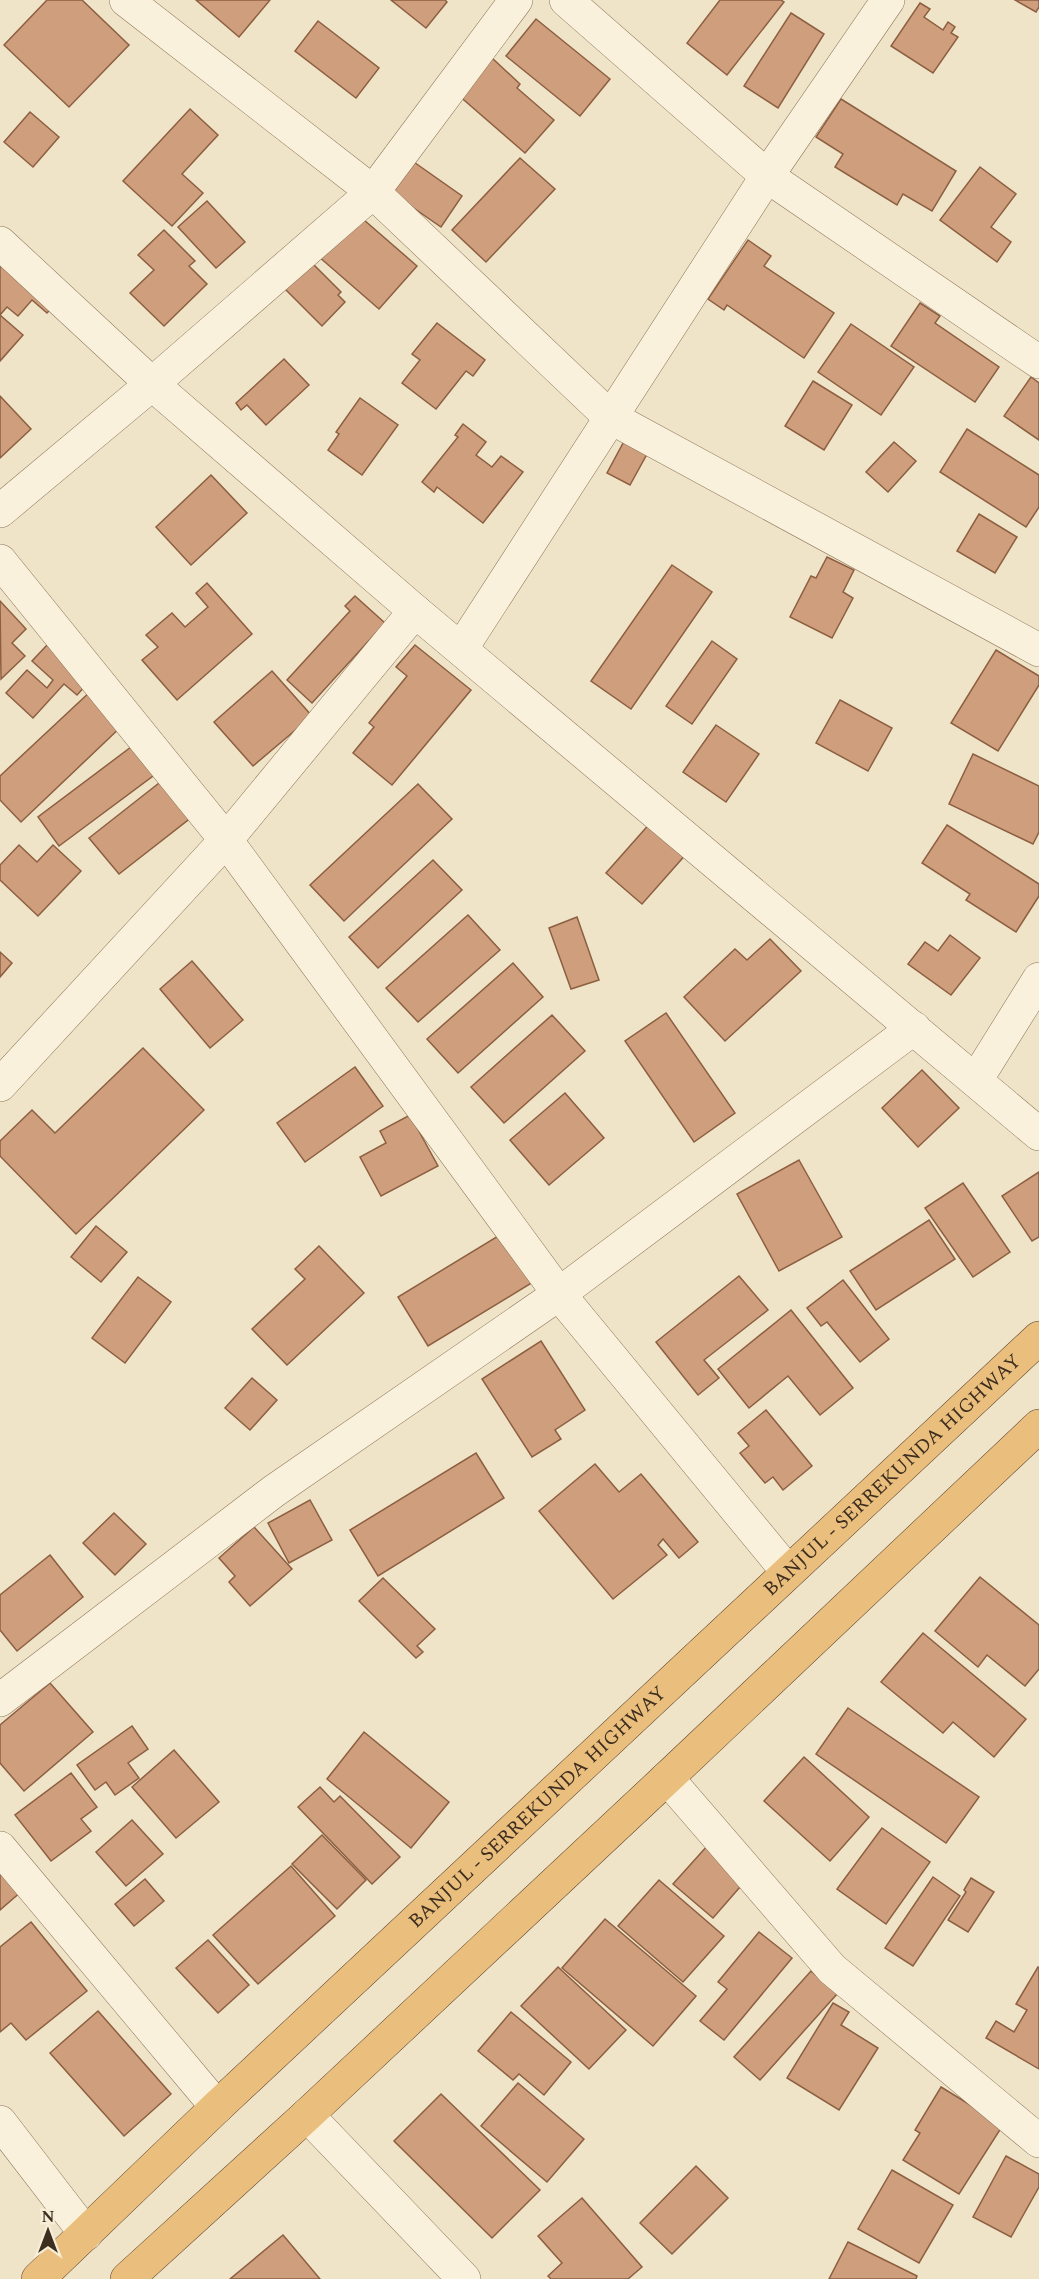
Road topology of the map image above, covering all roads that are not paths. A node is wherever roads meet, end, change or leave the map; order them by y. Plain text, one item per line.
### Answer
1 (126, 0) edge
2 (516, 0) edge
3 (566, 0) edge
4 (888, 0) edge
5 (767, 176) junction
6 (373, 192) junction
7 (0, 243) edge
8 (1039, 363) edge
9 (152, 384) junction
10 (610, 417) junction
11 (0, 511) edge
12 (0, 561) edge
13 (415, 611) junction
14 (461, 648) junction
15 (1039, 650) edge
16 (226, 840) junction
17 (1039, 980) edge
18 (914, 1028) junction
19 (976, 1080) junction
20 (0, 1086) edge
21 (1039, 1134) edge
22 (559, 1294) junction
23 (1039, 1338) edge
24 (1039, 1426) edge
25 (788, 1572) junction
26 (0, 1700) edge
27 (667, 1778) junction
28 (0, 1848) edge
29 (217, 2107) junction
30 (307, 2115) junction
31 (0, 2122) edge
32 (1039, 2141) edge
33 (86, 2234) junction
34 (38, 2279) edge
35 (127, 2279) edge
36 (464, 2279) edge

1 - 6 street
2 - 6 street
3 - 5 street
4 - 5 street
5 - 8 street
5 - 10 street
6 - 9 street
6 - 10 street
7 - 9 street
9 - 11 street
9 - 13 street
10 - 14 street
10 - 15 street
12 - 16 street
13 - 14 street
13 - 16 street
14 - 18 street
16 - 20 street
16 - 22 street
17 - 19 street
18 - 19 street
18 - 22 street
19 - 21 street
22 - 25 street
22 - 26 street
23 - 25 highway, BANJUL - SERREKUNDA HIGHWAY
24 - 27 highway
25 - 29 highway, BANJUL - SERREKUNDA HIGHWAY
27 - 30 highway
27 - 32 street
28 - 29 street
29 - 33 highway, BANJUL - SERREKUNDA HIGHWAY
30 - 35 highway
30 - 36 street
31 - 33 street
33 - 34 highway, BANJUL - SERREKUNDA HIGHWAY

